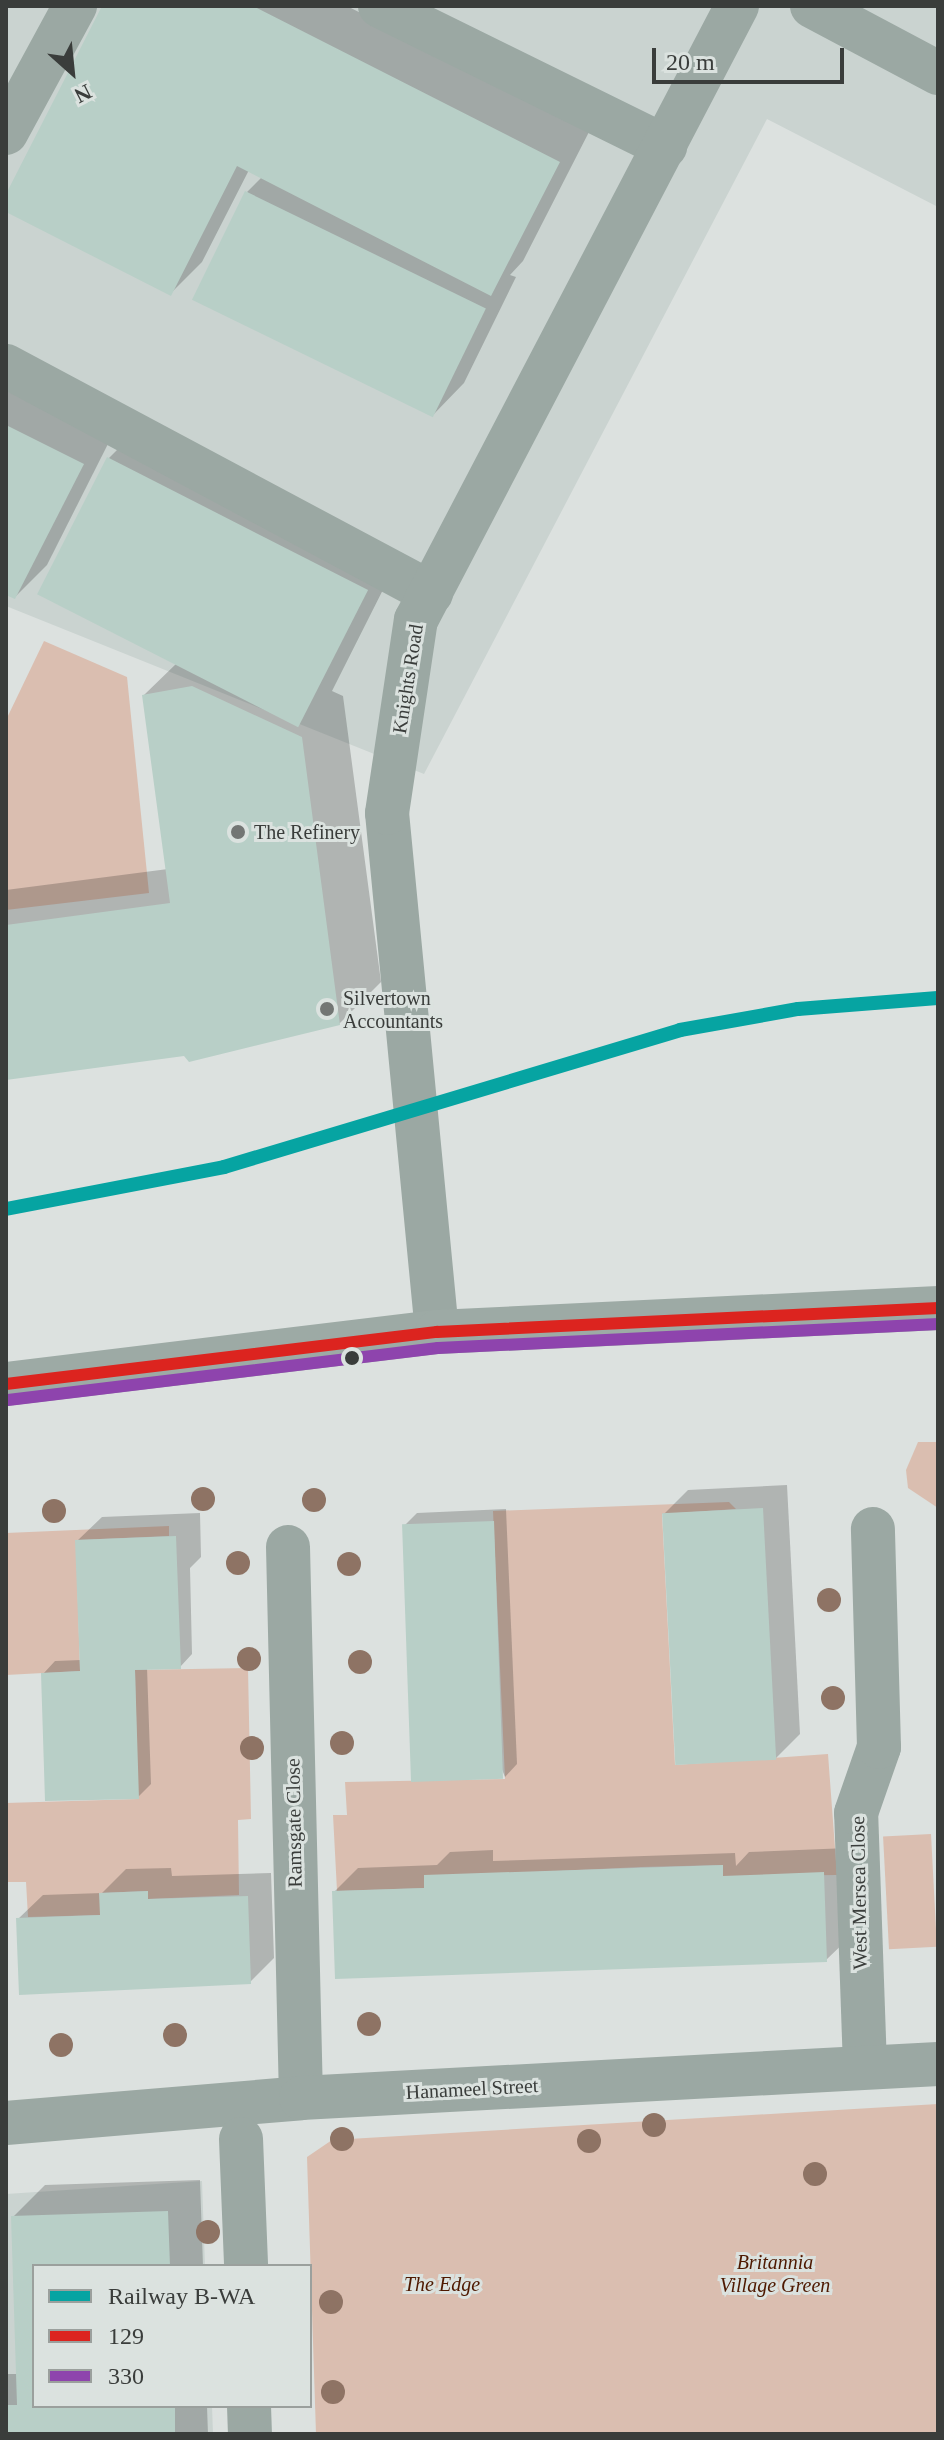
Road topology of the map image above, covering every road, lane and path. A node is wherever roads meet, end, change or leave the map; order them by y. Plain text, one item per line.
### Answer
1 (75, 6) edge
2 (380, 6) edge
3 (737, 6) edge
4 (812, 6) edge
5 (938, 73) edge
6 (6, 133) edge
7 (665, 146) junction
8 (6, 366) edge
9 (431, 593) junction
10 (938, 1308) edge
11 (437, 1332) junction
12 (6, 1384) edge
13 (873, 1529) dead end
14 (288, 1547) dead end
15 (938, 2064) edge
16 (865, 2067) junction
17 (301, 2098) junction
18 (6, 2123) edge
19 (241, 2139) dead end
20 (246, 2264) edge
21 (249, 2408) edge
22 (250, 2434) edge

1 - 6 street
2 - 7 street
3 - 7 street, Knights Road
4 - 5 street
7 - 9 street, Knights Road
8 - 9 street
9 - 11 street, Knights Road
10 - 11 main road
11 - 12 main road
13 - 16 street, West Mersea Close
14 - 17 street, Ramsgate Close
15 - 16 street, Hanameel Street
16 - 17 street, Hanameel Street
17 - 18 street, Hanameel Street
19 - 20 street
21 - 22 street

